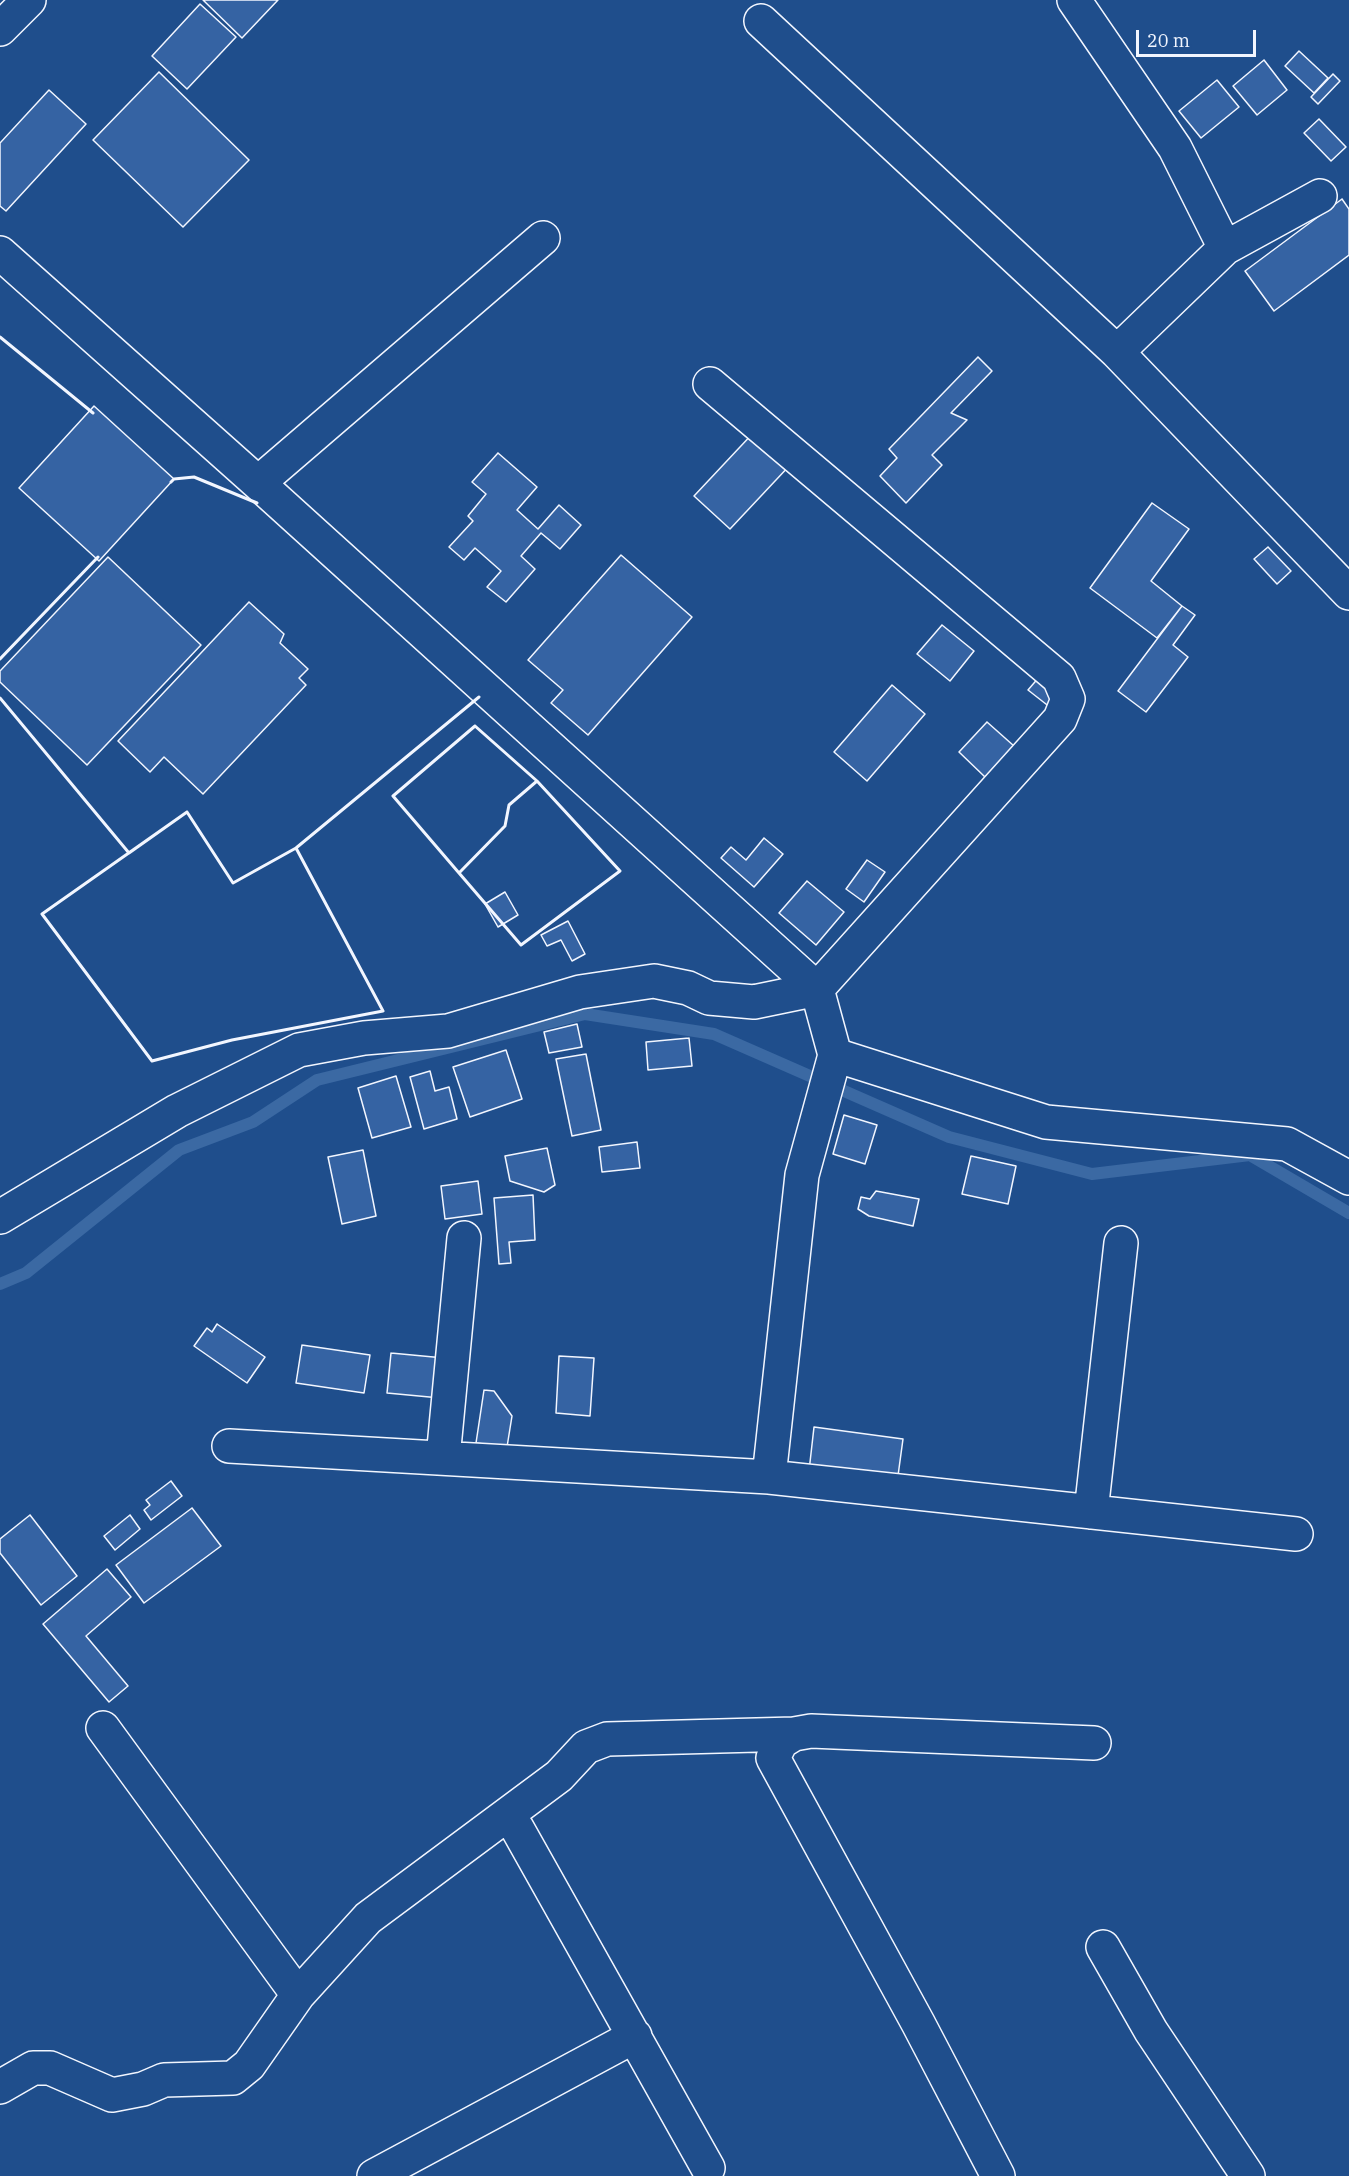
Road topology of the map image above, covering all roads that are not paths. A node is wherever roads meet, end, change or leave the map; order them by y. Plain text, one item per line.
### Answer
1 (29, 0) edge
2 (1074, 0) edge
3 (761, 21) dead end
4 (0, 29) edge
5 (1320, 196) dead end
6 (543, 238) dead end
7 (1225, 248) junction
8 (0, 253) edge
9 (1117, 352) junction
10 (710, 384) dead end
11 (258, 483) junction
12 (1349, 593) edge
13 (817, 989) junction
14 (835, 1055) junction
15 (1349, 1178) edge
16 (0, 1217) edge
17 (464, 1238) dead end
18 (1120, 1243) dead end
19 (229, 1446) dead end
20 (443, 1458) junction
21 (769, 1478) junction
22 (1090, 1512) junction
23 (1296, 1534) dead end
24 (104, 1728) dead end
25 (794, 1734) junction
26 (1094, 1743) dead end
27 (517, 1828) dead end
28 (1103, 1947) dead end
29 (298, 1995) junction
30 (635, 2036) junction
31 (0, 2087) edge
32 (708, 2168) dead end
33 (374, 2176) edge
34 (998, 2176) edge
35 (1248, 2176) edge

1 - 4 main road
2 - 7 main road
3 - 9 main road
5 - 7 main road
6 - 11 main road
7 - 9 main road
8 - 11 main road
9 - 12 main road
10 - 13 main road
11 - 13 main road
13 - 14 main road
13 - 16 main road
14 - 15 main road
14 - 21 main road
17 - 20 main road
18 - 22 main road
19 - 20 main road
20 - 21 main road
21 - 22 main road
22 - 23 main road
24 - 29 main road
25 - 26 main road
25 - 29 main road
25 - 34 main road
27 - 30 main road
28 - 35 main road
29 - 31 main road
30 - 32 main road
30 - 33 main road

